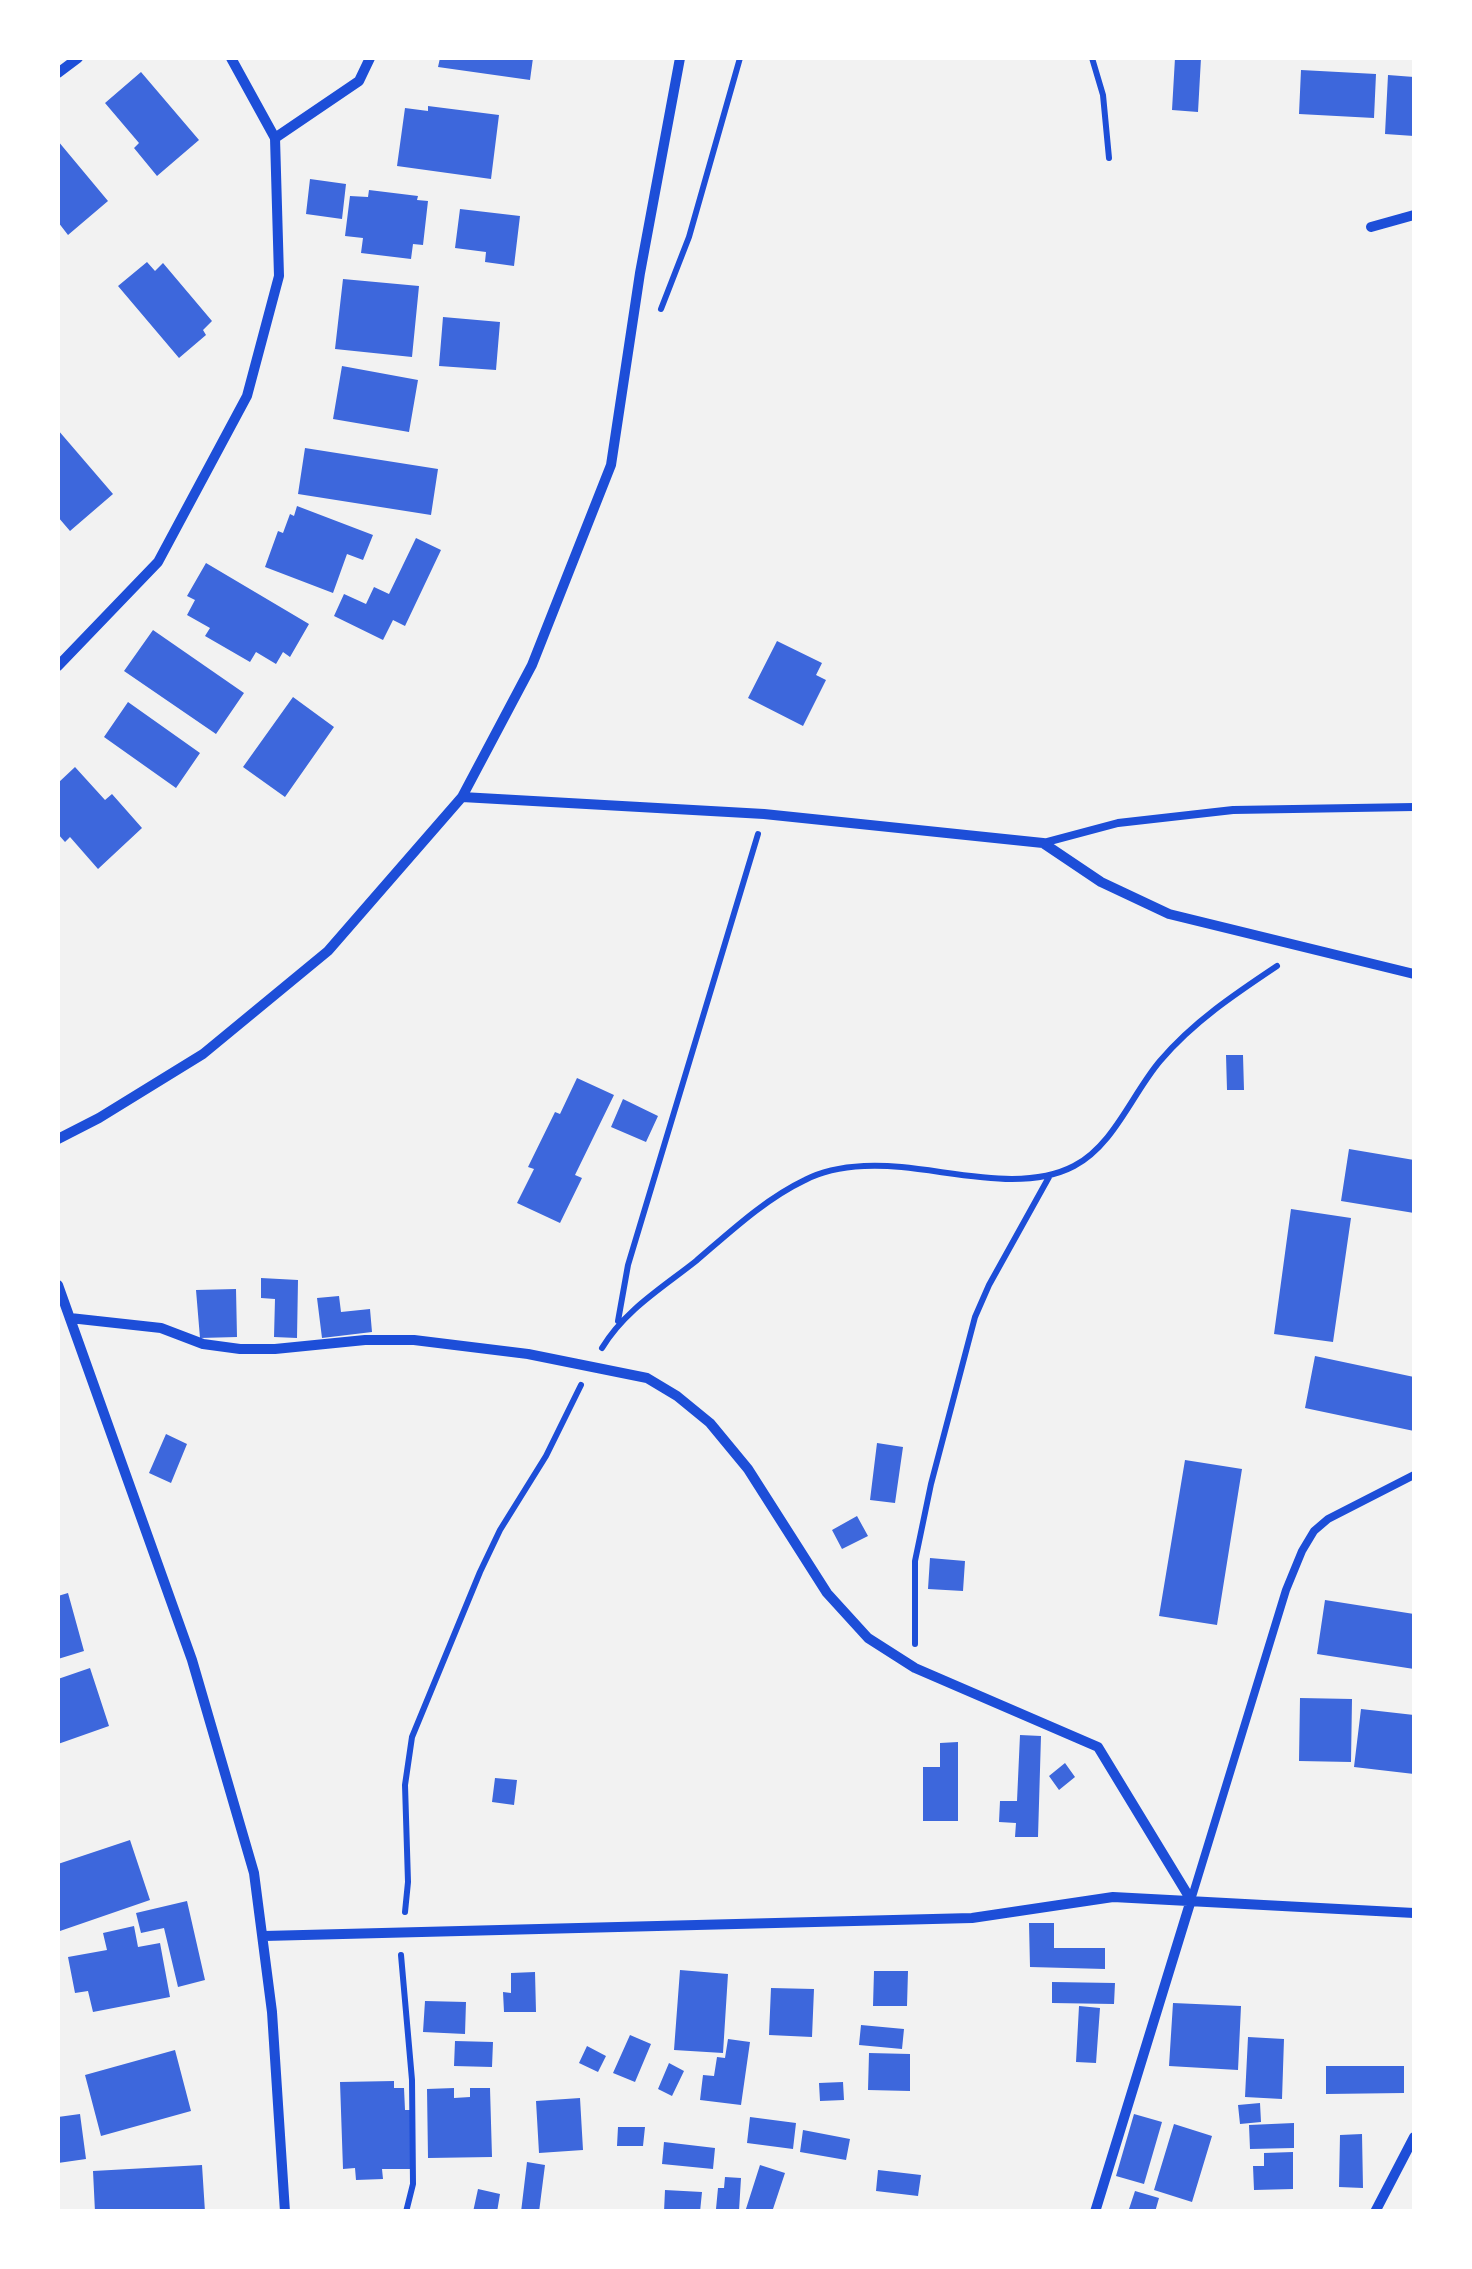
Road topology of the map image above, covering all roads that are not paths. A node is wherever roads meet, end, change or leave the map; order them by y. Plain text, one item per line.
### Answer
1 (78, 58) edge
2 (231, 58) edge
3 (370, 58) edge
4 (680, 58) edge
5 (58, 73) edge
6 (275, 138) junction
7 (1414, 215) edge
8 (1371, 227) dead end
9 (58, 666) edge
10 (462, 797) junction
11 (1414, 807) edge
12 (1043, 843) junction
13 (1414, 974) edge
14 (58, 1138) edge
15 (58, 1285) edge
16 (70, 1318) junction
17 (1414, 1475) edge
18 (1191, 1900) junction
19 (1414, 1913) edge
20 (264, 1936) junction
21 (1414, 2137) edge
22 (286, 2212) edge
23 (1095, 2212) edge
24 (1375, 2212) edge

1 - 5 street
2 - 6 street
3 - 6 street
4 - 10 street
6 - 9 street
7 - 8 street
10 - 12 street
10 - 14 street
11 - 12 lane
12 - 13 street
15 - 16 street
16 - 18 street
16 - 20 street
17 - 18 lane
18 - 19 street
18 - 20 street
18 - 23 street
20 - 22 street
21 - 24 street

